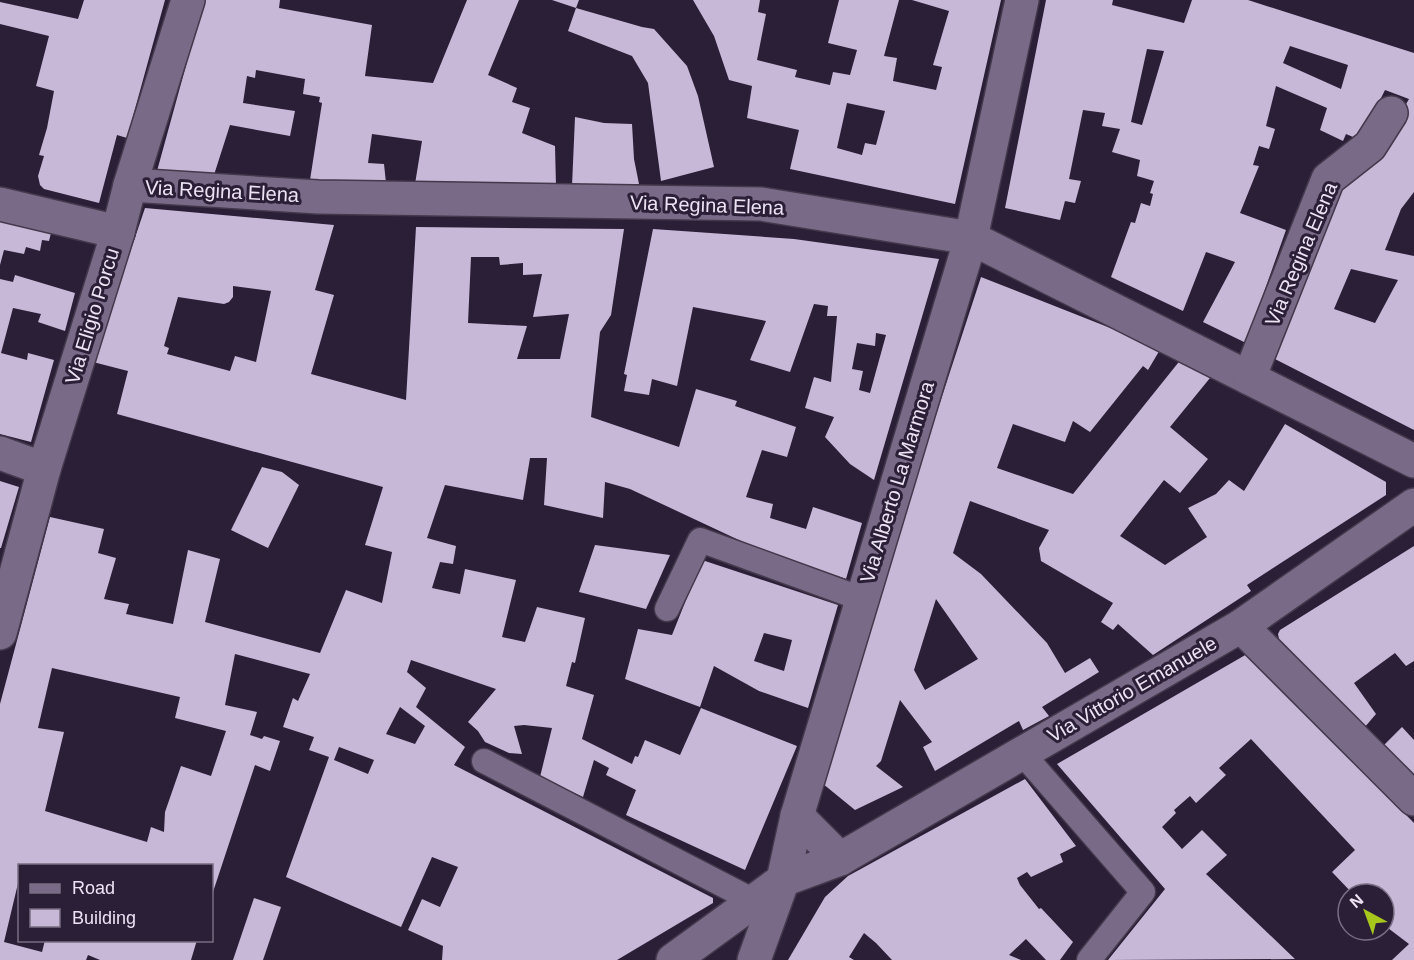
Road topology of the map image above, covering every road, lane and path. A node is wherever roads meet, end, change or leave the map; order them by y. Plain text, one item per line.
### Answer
1 (188, 0) edge
2 (1022, 0) edge
3 (1390, 113) dead end
4 (130, 186) junction
5 (0, 204) edge
6 (118, 232) junction
7 (972, 238) junction
8 (1249, 378) junction
9 (0, 453) edge
10 (1414, 461) edge
11 (44, 469) junction
12 (1414, 505) edge
13 (862, 599) junction
14 (667, 609) dead end
15 (1241, 626) junction
16 (0, 633) edge
17 (1022, 753) junction
18 (484, 761) dead end
19 (1414, 799) edge
20 (797, 816) junction
21 (840, 859) junction
22 (783, 880) junction
23 (754, 901) junction
24 (682, 958) edge
25 (754, 960) edge
26 (1089, 960) edge

1 - 4 street, Via Eligio Porcu
2 - 7 street, Via Alberto La Marmora
3 - 8 street, Via Regina Elena
4 - 6 street, Via Eligio Porcu
4 - 7 street, Via Regina Elena
5 - 6 street
6 - 11 street, Via Eligio Porcu
7 - 8 street, Via Regina Elena
7 - 13 street, Via Alberto La Marmora
8 - 10 street, Via Regina Elena
9 - 11 street
11 - 16 street, Via Eligio Porcu
12 - 15 street, Via Vittorio Emanuele
13 - 14 lane
13 - 20 street, Via Alberto La Marmora
15 - 17 street, Via Vittorio Emanuele
15 - 19 street
17 - 21 street, Via Vittorio Emanuele
17 - 26 lane
18 - 23 lane
20 - 21 street
20 - 22 street, Via Alberto La Marmora
21 - 22 street, Via Vittorio Emanuele
22 - 23 street, Via Vittorio Emanuele
22 - 25 street, Via Alberto La Marmora
23 - 24 street, Via Vittorio Emanuele

